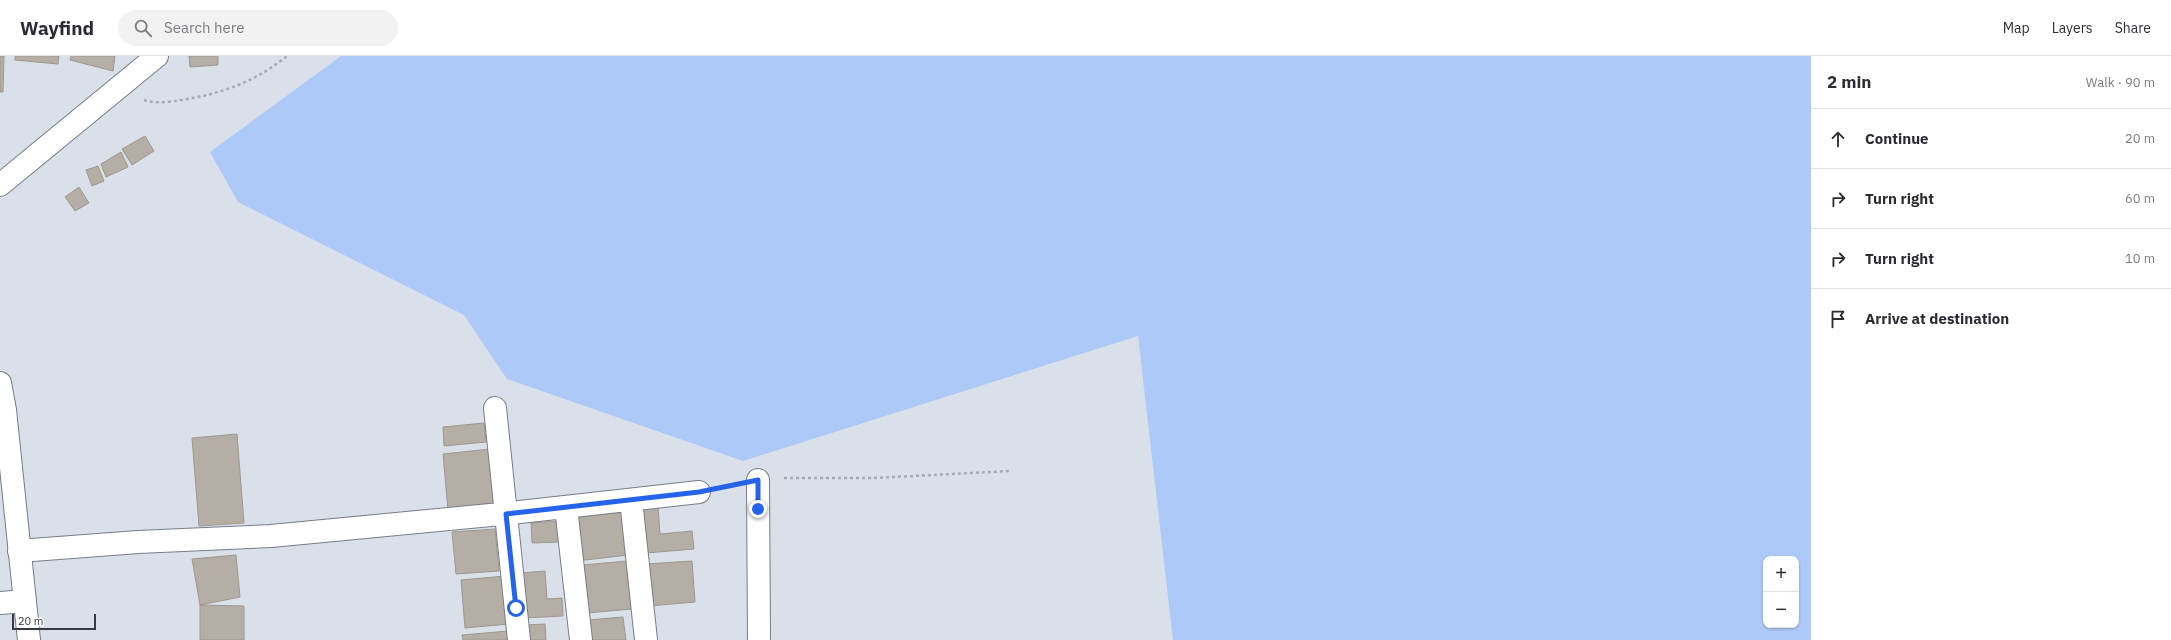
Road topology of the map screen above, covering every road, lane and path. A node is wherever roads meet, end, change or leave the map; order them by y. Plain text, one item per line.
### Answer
1 (157, 56) edge
2 (287, 56) edge
3 (124, 83) junction
4 (0, 185) edge
5 (0, 383) edge
6 (496, 408) dead end
7 (1010, 471) dead end
8 (758, 480) junction
9 (699, 492) joint
10 (631, 500) junction
11 (566, 507) junction
12 (506, 514) junction
13 (19, 551) junction
14 (25, 601) junction
15 (0, 603) edge
16 (29, 640) edge
17 (519, 640) edge
18 (581, 640) edge
19 (646, 640) edge
20 (759, 640) edge

1 - 3 street
2 - 3 path
3 - 4 street
5 - 13 street
6 - 12 street
7 - 8 path
8 - 9 path
8 - 20 street
9 - 10 street
10 - 11 street
10 - 19 street
11 - 12 street
11 - 18 street
12 - 13 street
12 - 17 street
13 - 14 street
14 - 15 street
14 - 16 street

